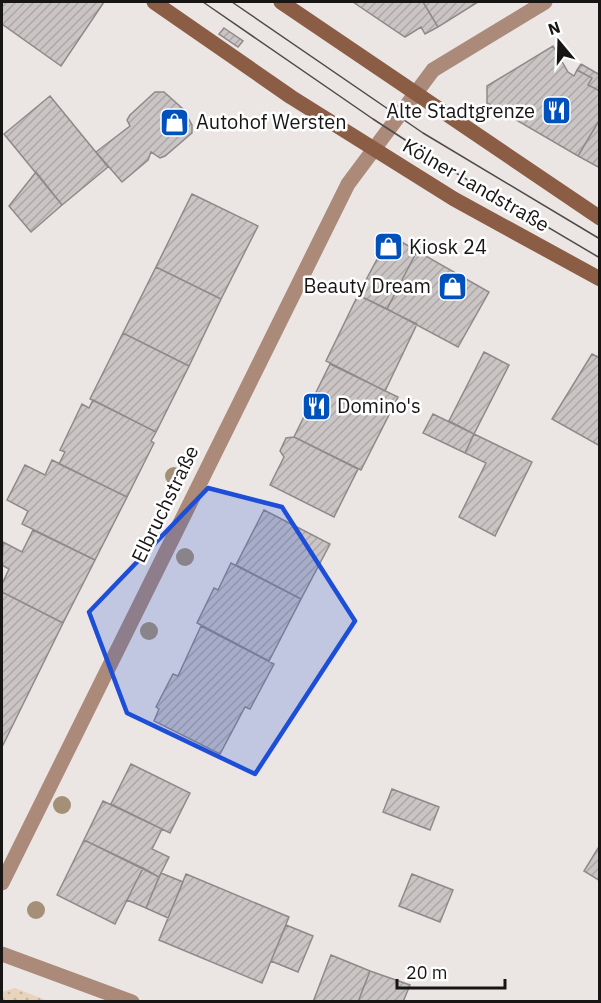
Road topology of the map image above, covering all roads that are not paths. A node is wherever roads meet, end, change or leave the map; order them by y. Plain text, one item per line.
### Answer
1 (154, 2) edge
2 (281, 2) edge
3 (545, 2) edge
4 (416, 93) junction
5 (373, 149) junction
6 (600, 218) edge
7 (600, 279) edge
8 (2, 883) edge
9 (2, 954) edge
10 (132, 1002) edge

1 - 5 main road, Kölner Landstraße
2 - 4 main road, Kölner Landstraße
3 - 4 street, Elbruchstraße
4 - 5 street, Elbruchstraße
4 - 6 main road, Kölner Landstraße
5 - 7 main road, Kölner Landstraße
5 - 8 street, Elbruchstraße
9 - 10 street

